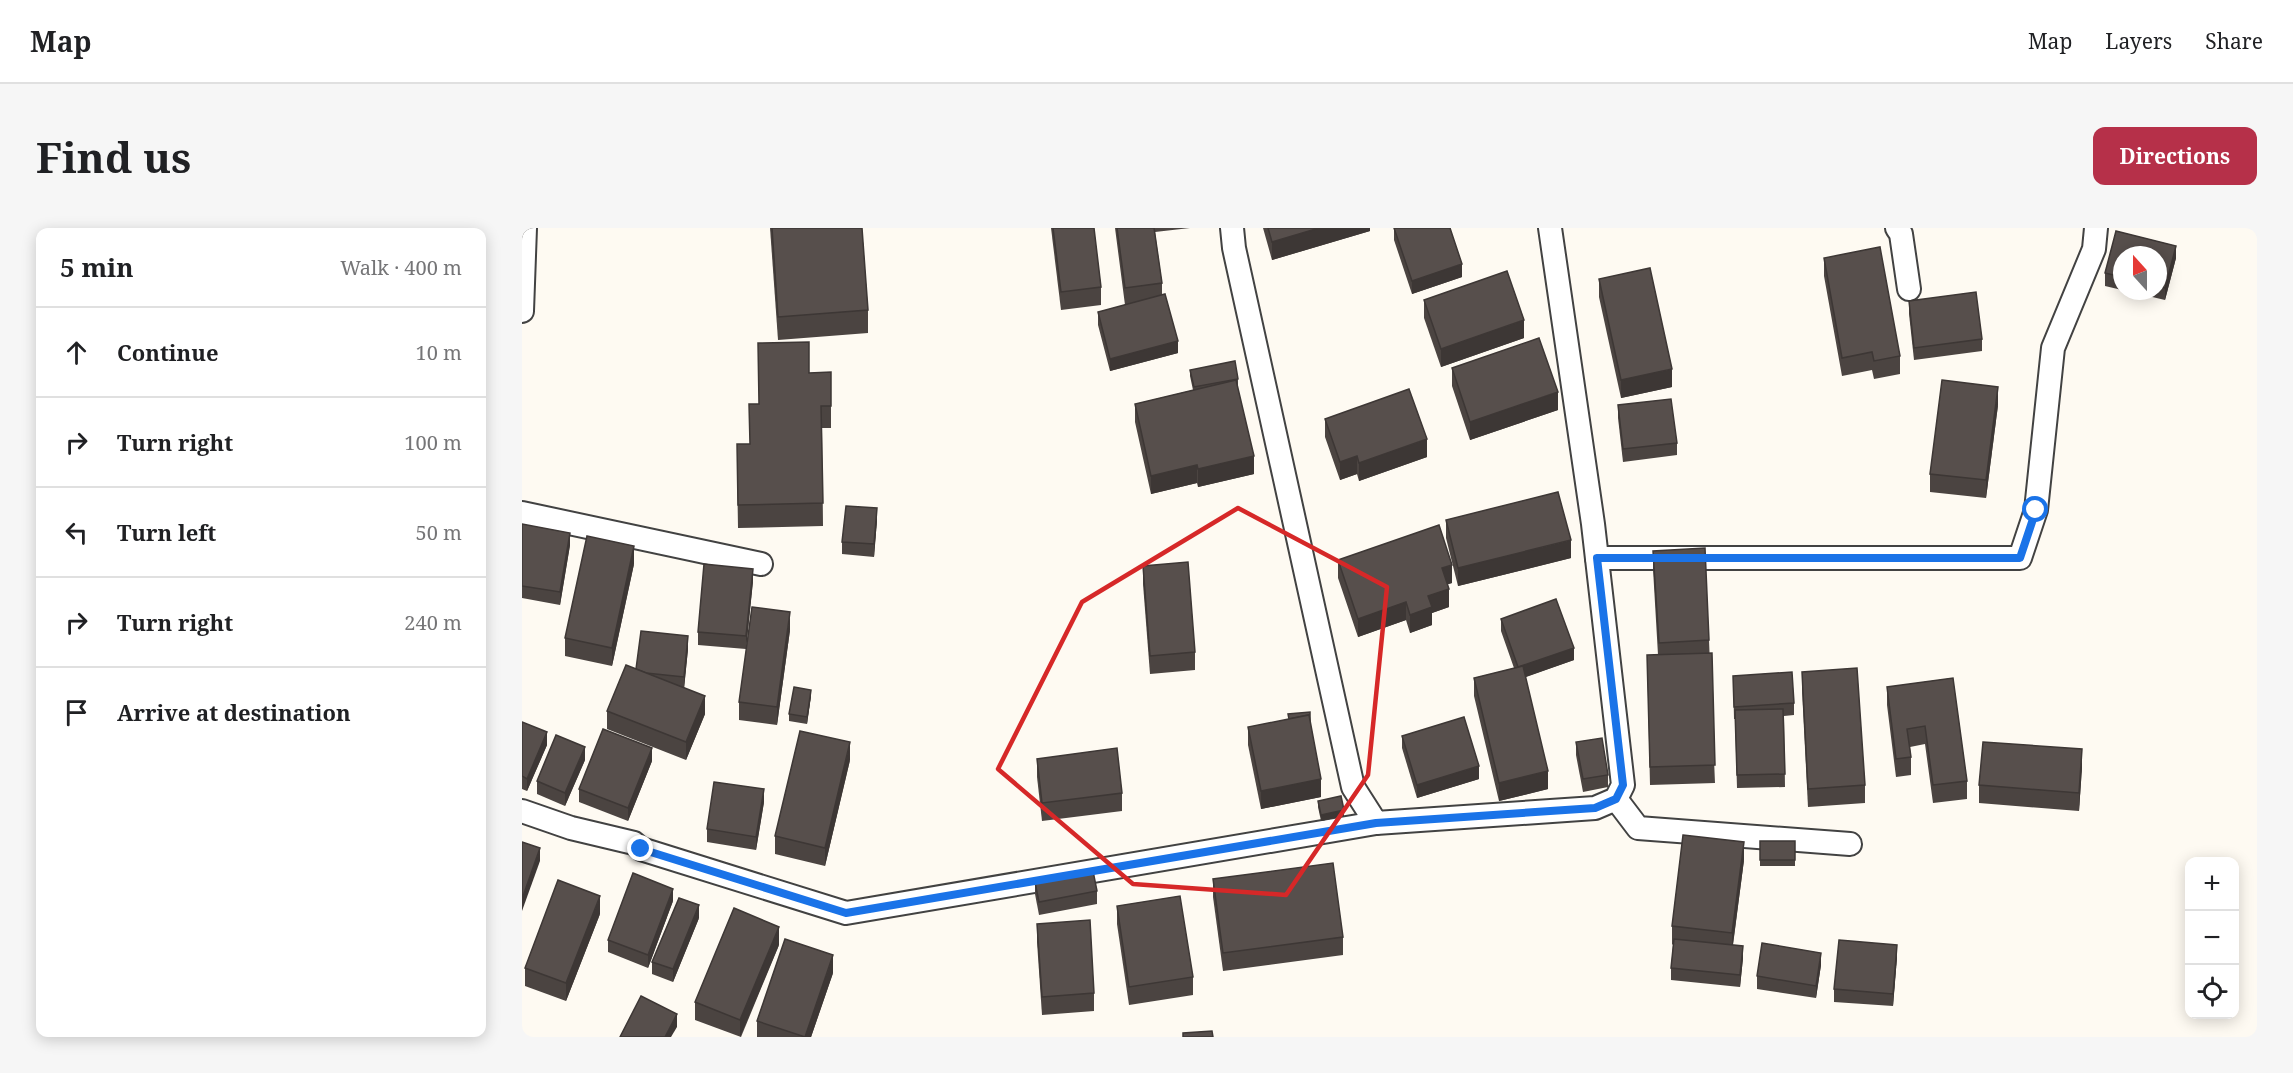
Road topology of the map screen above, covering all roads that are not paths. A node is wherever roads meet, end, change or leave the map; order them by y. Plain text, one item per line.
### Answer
1 (525, 228) edge
2 (1232, 228) edge
3 (1550, 228) edge
4 (1897, 228) edge
5 (2096, 228) edge
6 (1910, 289) dead end
7 (522, 310) edge
8 (522, 513) edge
9 (1597, 558) junction
10 (761, 564) dead end
11 (1616, 799) junction
12 (522, 812) edge
13 (1376, 823) junction
14 (1850, 844) dead end

1 - 7 street
2 - 13 street
3 - 9 street
4 - 6 street
5 - 9 street
8 - 10 street
9 - 11 street
11 - 13 street
11 - 14 street
12 - 13 street

